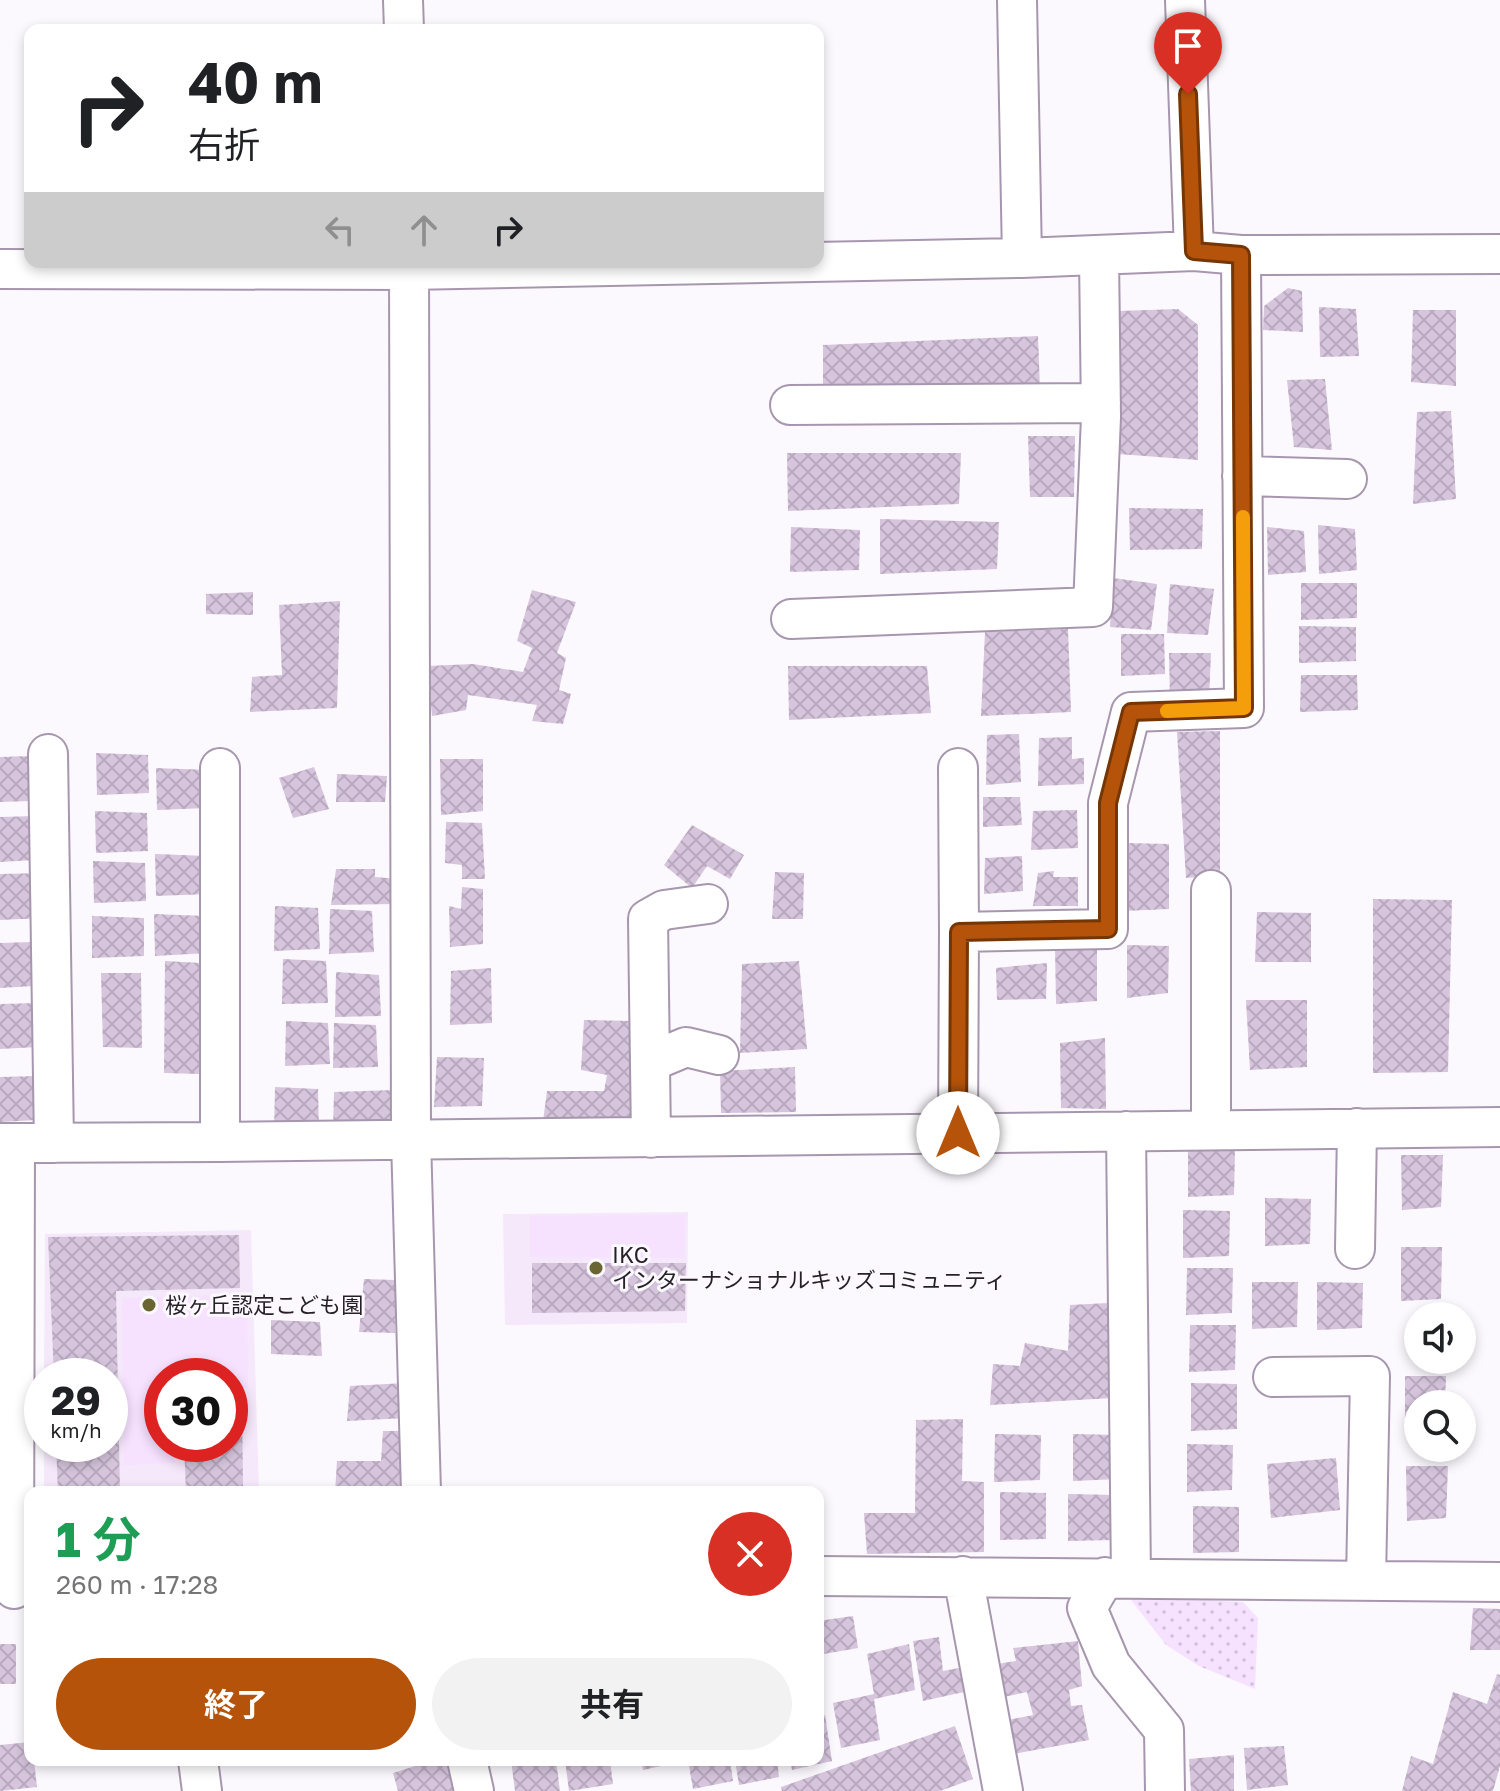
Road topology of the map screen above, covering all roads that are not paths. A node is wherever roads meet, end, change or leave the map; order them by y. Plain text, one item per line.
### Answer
1 (403, 0) edge
2 (1017, 0) edge
3 (1185, 0) edge
4 (404, 24) edge
5 (1194, 251) junction
6 (1500, 254) edge
7 (1099, 255) junction
8 (1241, 255) junction
9 (1022, 258) junction
10 (824, 261) edge
11 (136, 268) edge
12 (409, 268) edge
13 (0, 269) edge
14 (1101, 403) junction
15 (790, 405) dead end
16 (1242, 476) junction
17 (1347, 479) dead end
18 (791, 619) dead end
19 (48, 754) dead end
20 (220, 768) dead end
21 (958, 768) dead end
22 (1211, 890) dead end
23 (708, 904) dead end
24 (959, 932) junction
25 (719, 1055) dead end
26 (650, 1062) junction
27 (1500, 1127) edge
28 (1357, 1128) junction
29 (1211, 1130) junction
30 (1126, 1131) junction
31 (958, 1133) junction
32 (651, 1138) junction
33 (411, 1139) junction
34 (220, 1142) junction
35 (8, 1143) edge
36 (54, 1143) junction
37 (1355, 1249) dead end
38 (1273, 1377) dead end
39 (421, 1486) edge
40 (824, 1576) edge
41 (963, 1576) junction
42 (1118, 1577) junction
43 (1366, 1580) junction
44 (1500, 1582) edge
45 (15, 1589) edge
46 (199, 1766) edge
47 (468, 1766) edge
48 (202, 1791) edge
49 (474, 1791) edge
50 (1003, 1791) edge
51 (1165, 1791) edge

1 - 4 street
2 - 9 street
3 - 5 street
5 - 7 street
5 - 8 street
6 - 8 street
7 - 9 street
7 - 14 street
8 - 16 street
9 - 10 street
11 - 13 street
12 - 33 street
14 - 15 street
14 - 18 street
16 - 17 street
16 - 24 street
19 - 36 street
20 - 34 street
21 - 24 street
22 - 29 street
23 - 26 street
24 - 31 street
25 - 26 street
26 - 32 street
27 - 28 street
28 - 29 street
28 - 37 street
29 - 30 street
30 - 31 street
30 - 42 street
31 - 32 street
32 - 33 street
33 - 34 street
33 - 39 street
34 - 36 street
35 - 36 street
35 - 45 street
38 - 43 street
40 - 41 street
41 - 42 street
41 - 50 street
42 - 43 street
42 - 51 street
43 - 44 street
46 - 48 street
47 - 49 street

